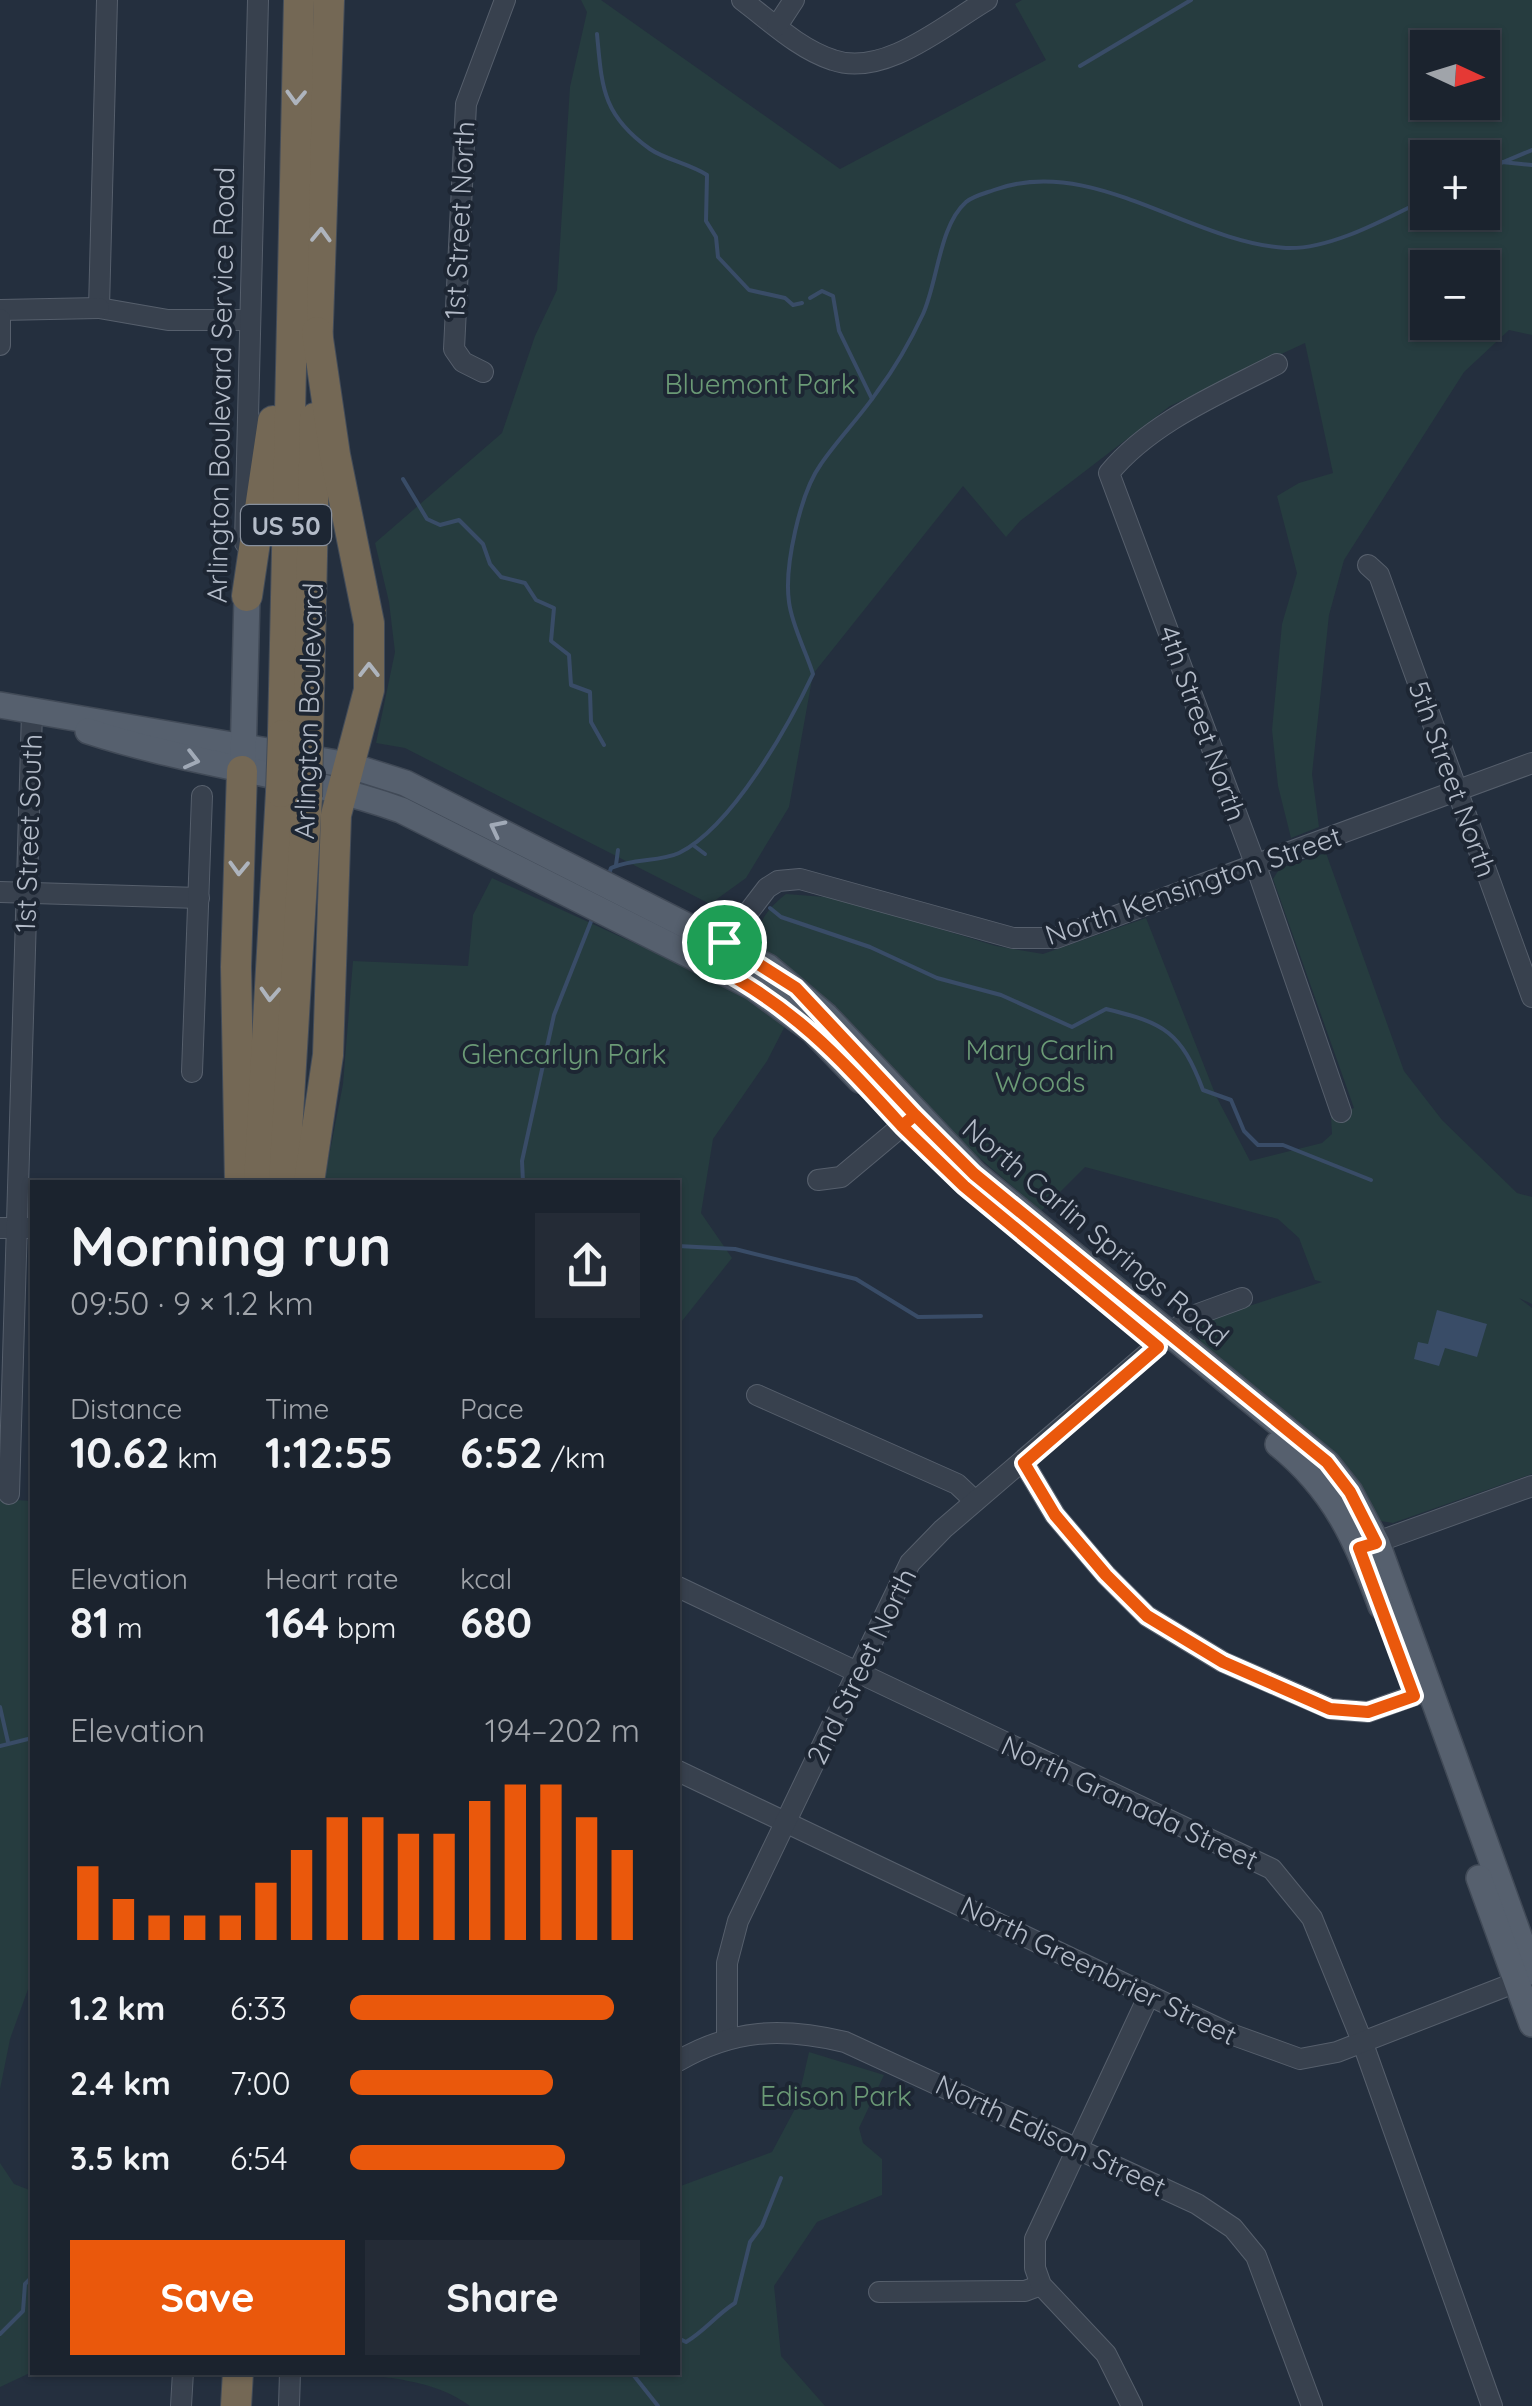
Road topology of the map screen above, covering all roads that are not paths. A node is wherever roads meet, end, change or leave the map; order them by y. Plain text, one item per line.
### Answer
1 (107, 0) edge
2 (258, 0) edge
3 (299, 0) edge
4 (330, 0) edge
5 (504, 0) edge
6 (742, 0) edge
7 (794, 0) edge
8 (988, 0) edge
9 (777, 26) junction
10 (100, 308) junction
11 (0, 310) edge
12 (290, 314) junction
13 (0, 320) edge
14 (248, 320) junction
15 (317, 332) junction
16 (0, 345) edge
17 (1276, 364) dead end
18 (483, 372) dead end
19 (1368, 565) dead end
20 (247, 596) junction
21 (0, 705) edge
22 (32, 712) junction
23 (177, 734) junction
24 (296, 738) junction
25 (142, 747) junction
26 (243, 758) junction
27 (1532, 763) edge
28 (345, 777) junction
29 (1457, 792) junction
30 (294, 794) junction
31 (202, 796) dead end
32 (1256, 866) junction
33 (0, 892) edge
34 (26, 892) junction
35 (199, 898) junction
36 (716, 953) junction
37 (1532, 997) edge
38 (192, 1072) dead end
39 (1342, 1112) dead end
40 (908, 1121) junction
41 (240, 1180) edge
42 (259, 1180) edge
43 (284, 1180) edge
44 (309, 1180) edge
45 (818, 1180) dead end
46 (17, 1228) edge
47 (1242, 1298) dead end
48 (1165, 1341) junction
49 (757, 1395) dead end
50 (1024, 1463) junction
51 (1532, 1486) edge
52 (9, 1494) dead end
53 (975, 1501) junction
54 (1368, 1545) junction
55 (680, 1588) edge
56 (857, 1672) junction
57 (1422, 1693) junction
58 (680, 1772) edge
59 (786, 1820) junction
60 (1527, 1976) edge
61 (1149, 1995) junction
62 (1532, 2024) edge
63 (726, 2037) junction
64 (1362, 2041) junction
65 (680, 2061) edge
66 (1077, 2148) junction
67 (1040, 2286) junction
68 (879, 2292) dead end
69 (183, 2375) edge
70 (238, 2375) edge
71 (290, 2375) edge
72 (180, 2406) edge
73 (236, 2406) edge
74 (289, 2406) edge
75 (1132, 2406) edge
76 (1312, 2406) edge
77 (1492, 2406) edge

1 - 10 street
2 - 14 street, Arlington Boulevard Service Road
3 -> 12 highway, Arlington Boulevard / US 50
15 -> 4 highway, Arlington Boulevard / US 50
5 - 18 street, 1st Street North
6 - 9 street
7 - 9 street
8 - 9 street
10 - 11 street
10 - 14 street
12 - 20 highway
12 - 24 highway, Arlington Boulevard / US 50
13 - 16 street
14 - 20 street, Arlington Boulevard Service Road
15 - 24 highway, Arlington Boulevard / US 50
28 -> 15 highway
17 - 32 street, 4th Street North
19 - 29 street, 5th Street North
20 - 26 main road, Arlington Boulevard Service Road
21 - 22 main road
22 - 23 main road
22 - 25 main road
22 - 34 street, 1st Street South
23 - 25 main road
23 - 26 main road
24 - 30 highway, Arlington Boulevard / US 50, bridge
25 -> 26 main road
26 - 28 main road, North Carlin Springs Road
26 -> 41 highway
27 - 29 street, North Kensington Street
28 - 36 main road, North Carlin Springs Road
28 - 44 highway
29 - 32 street, North Kensington Street
29 - 37 street, 5th Street North
30 -> 42 highway, Arlington Boulevard / US 50
30 - 43 highway, Arlington Boulevard / US 50
31 - 35 street
32 - 36 street, North Kensington Street
32 - 39 street, 4th Street North
33 - 34 street
34 - 35 street
34 - 46 street, 1st Street South
35 - 38 street
36 - 40 main road, North Carlin Springs Road
40 - 45 street
40 - 48 main road, North Carlin Springs Road
46 - 52 street, 1st Street South
47 - 48 street, 2nd Street North
48 - 50 street, 2nd Street North
48 - 54 main road, North Carlin Springs Road
49 - 53 street
50 - 53 street, 2nd Street North
50 - 57 street
51 - 54 street
53 - 56 street, 2nd Street North
54 - 57 main road, North Carlin Springs Road
55 - 56 street, North Granada Street
56 - 59 street, 2nd Street North
56 - 64 street, North Granada Street
57 - 60 main road, North Carlin Springs Road
58 - 59 street, North Greenbrier Street
59 - 61 street, North Greenbrier Street
59 - 63 street, 2nd Street North
60 - 62 main road, North Carlin Springs Road
60 - 64 street, North Greenbrier Street
61 - 64 street, North Greenbrier Street
61 - 66 street
63 - 65 street, North Edison Street
63 - 66 street, North Edison Street
64 - 77 street, North Granada Street
66 - 67 street
66 - 76 street, North Edison Street
67 - 68 street
67 - 75 street
69 - 72 street
70 - 73 highway
71 - 74 street

